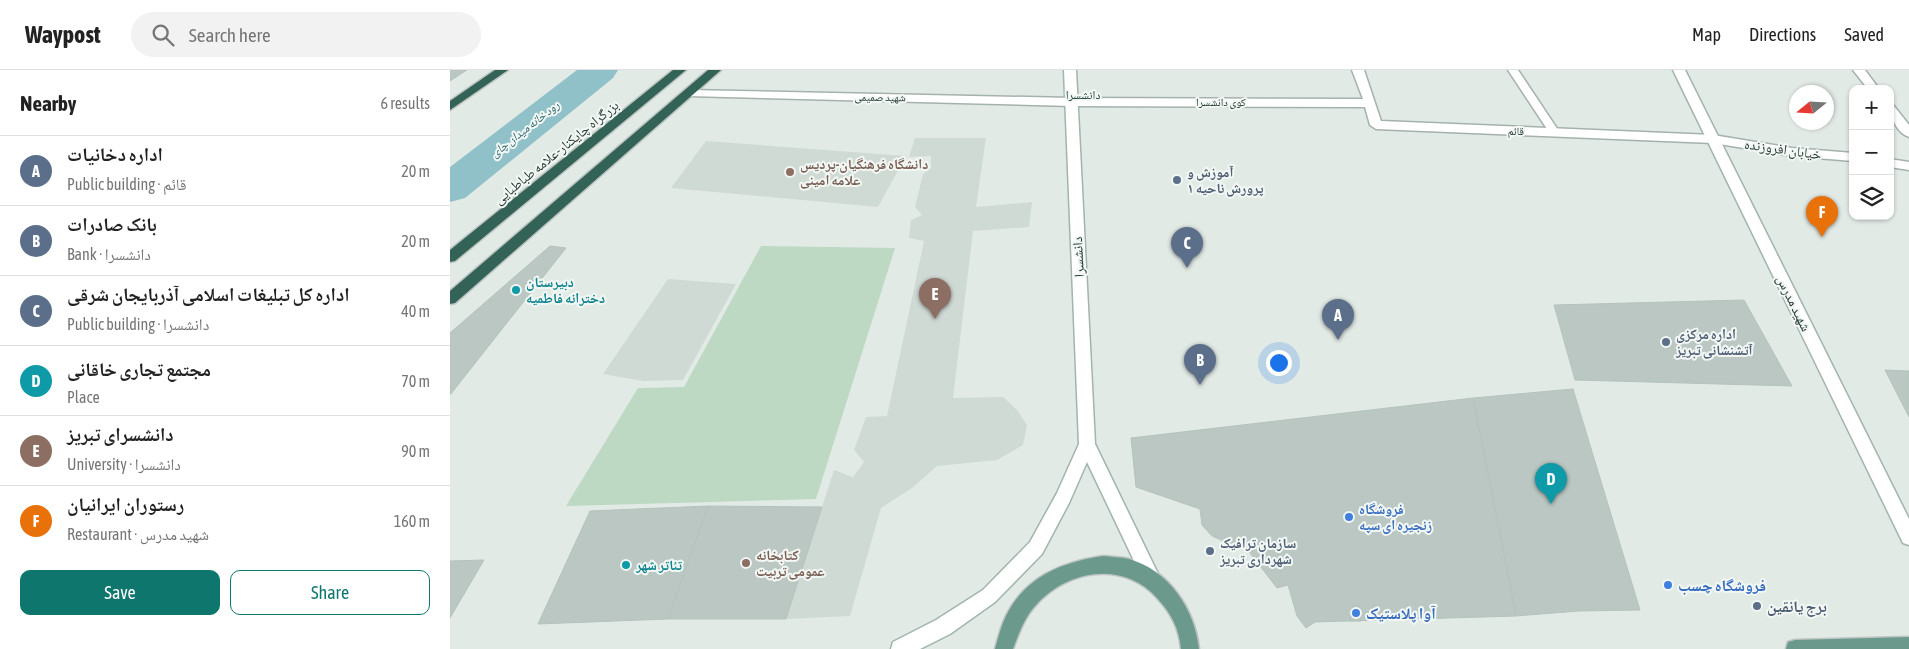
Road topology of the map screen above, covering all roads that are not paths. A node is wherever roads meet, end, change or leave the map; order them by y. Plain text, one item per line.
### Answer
1 (502, 70) edge
2 (680, 70) edge
3 (715, 70) edge
4 (1070, 70) edge
5 (1358, 70) edge
6 (1513, 70) edge
7 (1679, 70) edge
8 (1859, 70) edge
9 (1871, 85) edge
10 (688, 93) junction
11 (1071, 102) junction
12 (1370, 102) junction
13 (450, 106) edge
14 (1894, 114) edge
15 (1555, 133) junction
16 (1909, 133) edge
17 (1714, 139) junction
18 (1849, 157) edge
19 (1894, 164) edge
20 (1909, 166) edge
21 (450, 256) edge
22 (450, 299) edge
23 (1087, 444) junction
24 (1909, 537) edge
25 (1152, 580) junction
26 (1909, 646) edge
27 (900, 649) edge
28 (1004, 649) edge
29 (1190, 649) edge
30 (1796, 649) edge

1 - 13 highway
2 - 21 highway, بزرگراه چایکنار-علامه طباطبایی
3 - 10 highway
4 - 11 street, دانشسرا
5 - 12 street, قائم
6 - 15 lane
7 - 17 street, شهید مدرس
8 - 9 street
10 - 11 street, شهید صمیمی
10 - 22 highway
11 - 12 street, کوی دانشسرا
11 - 23 street, دانشسرا
12 - 15 street, قائم
14 - 16 street
15 - 17 street, قائم
17 - 18 street, خیابان افروزنده
17 - 24 street, شهید مدرس
19 - 20 street
23 - 25 street
23 - 27 street
25 - 28 main road
25 - 29 main road
26 - 30 main road

